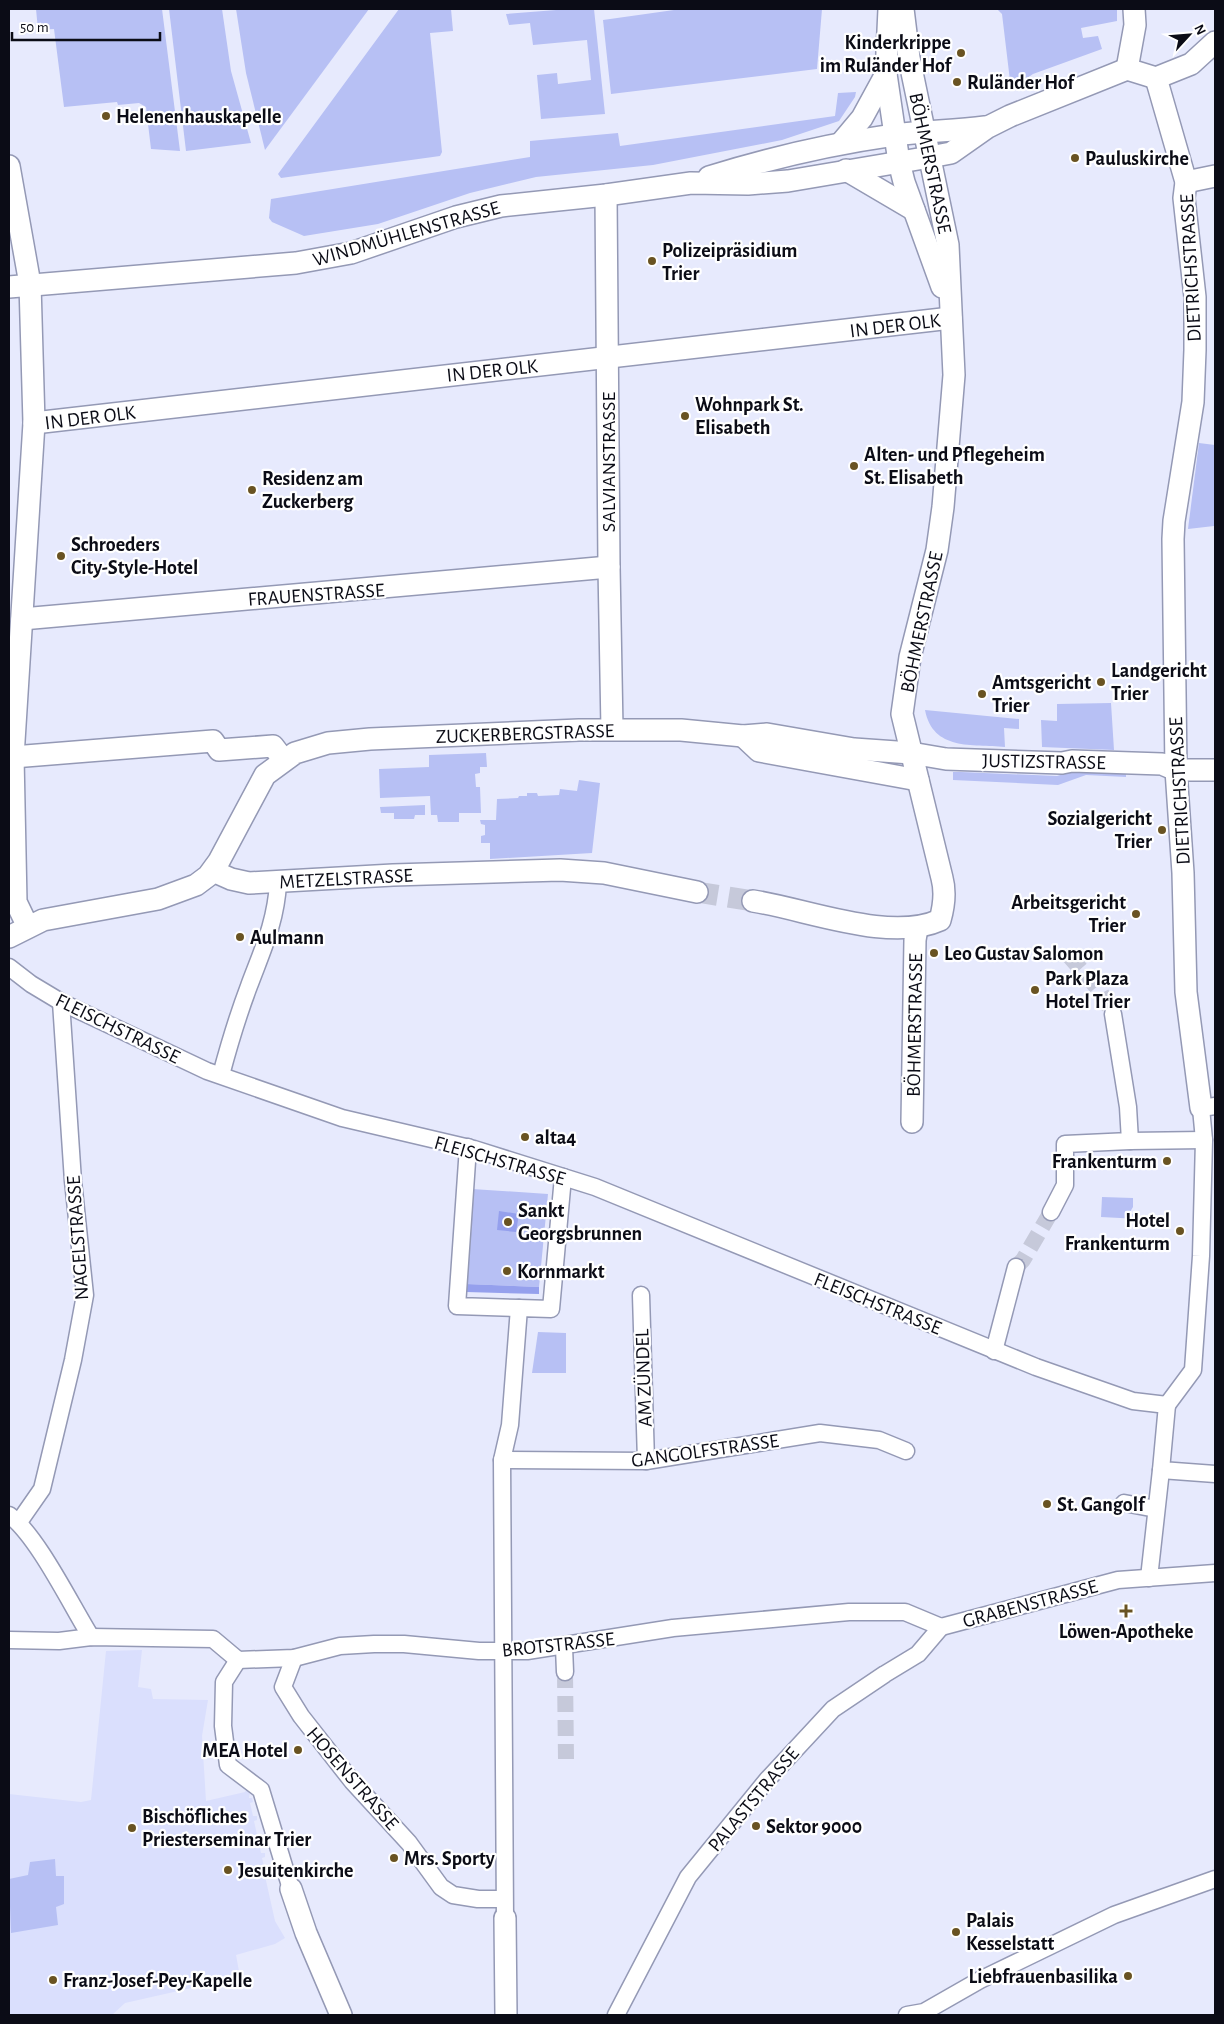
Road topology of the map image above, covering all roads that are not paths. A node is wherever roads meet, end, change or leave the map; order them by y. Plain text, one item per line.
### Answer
1 (889, 9) edge
2 (903, 9) edge
3 (1134, 9) edge
4 (1215, 42) edge
5 (1127, 69) junction
6 (886, 74) junction
7 (1156, 78) junction
8 (988, 127) junction
9 (924, 132) junction
10 (895, 135) junction
11 (841, 143) junction
12 (930, 157) junction
13 (899, 162) junction
14 (9, 166) edge
15 (846, 170) junction
16 (1215, 176) edge
17 (692, 182) junction
18 (1186, 182) junction
19 (606, 195) junction
20 (914, 210) junction
21 (30, 284) junction
22 (9, 287) edge
23 (951, 318) junction
24 (607, 358) junction
25 (34, 423) junction
26 (609, 567) junction
27 (22, 619) junction
28 (612, 729) junction
29 (743, 736) junction
30 (911, 753) junction
31 (13, 757) junction
32 (283, 760) junction
33 (1176, 770) junction
34 (1215, 770) edge
35 (918, 780) junction
36 (213, 871) junction
37 (278, 883) junction
38 (697, 892) tunnel mouth
39 (753, 901) tunnel mouth
40 (28, 927) junction
41 (917, 928) junction
42 (9, 937) edge
43 (9, 967) edge
44 (61, 1002) junction
45 (1113, 1014) tunnel mouth
46 (221, 1075) junction
47 (1208, 1107) edge
48 (912, 1122) dead end
49 (1204, 1140) junction
50 (1123, 1142) junction
51 (468, 1147) junction
52 (563, 1177) junction
53 (1050, 1212) tunnel mouth
54 (1016, 1267) tunnel mouth
55 (641, 1295) dead end
56 (519, 1308) junction
57 (994, 1351) junction
58 (1167, 1405) junction
59 (906, 1451) dead end
60 (502, 1460) junction
61 (646, 1461) junction
62 (1161, 1470) junction
63 (1215, 1474) edge
64 (1124, 1503) dead end
65 (1156, 1509) junction
66 (14, 1519) edge
67 (1215, 1573) edge
68 (1149, 1578) junction
69 (941, 1627) junction
70 (91, 1637) junction
71 (9, 1640) edge
72 (564, 1647) junction
73 (502, 1651) junction
74 (294, 1658) junction
75 (238, 1660) junction
76 (565, 1672) tunnel mouth
77 (1215, 1879) edge
78 (291, 1889) joint
79 (505, 1908) junction
80 (342, 2015) edge
81 (506, 2015) edge
82 (616, 2015) edge
83 (907, 2015) edge

1 - 6 street, BÖHMERSTRASSE
2 - 9 street, BÖHMERSTRASSE
3 - 5 street
4 - 7 street
5 - 7 street
5 - 8 street
6 - 10 street, BÖHMERSTRASSE
6 - 11 street
7 - 18 street, DIETRICHSTRASSE
8 - 9 street, WINDMÜHLENSTRASSE
8 - 12 street, WINDMÜHLENSTRASSE
9 - 10 street, WINDMÜHLENSTRASSE
9 - 12 street, BÖHMERSTRASSE
10 - 11 street, WINDMÜHLENSTRASSE
10 - 13 street, BÖHMERSTRASSE
11 - 17 street, WINDMÜHLENSTRASSE
12 - 13 street, WINDMÜHLENSTRASSE
12 - 23 street, BÖHMERSTRASSE
13 - 15 street, WINDMÜHLENSTRASSE
13 - 20 street, BÖHMERSTRASSE
14 - 21 street
15 - 17 street, WINDMÜHLENSTRASSE
15 - 20 street, BÖHMERSTRASSE
16 - 18 street
17 - 19 street, WINDMÜHLENSTRASSE
18 - 33 street, DIETRICHSTRASSE
19 - 21 street, WINDMÜHLENSTRASSE
19 - 24 street, SALVIANSTRASSE
20 - 23 street, BÖHMERSTRASSE
21 - 22 street, WINDMÜHLENSTRASSE
21 - 25 street
23 - 24 street, IN DER OLK
23 - 30 street, BÖHMERSTRASSE
24 - 25 street, IN DER OLK
24 - 26 street, SALVIANSTRASSE
25 - 27 street
26 - 27 street, FRAUENSTRASSE
26 - 28 street, SALVIANSTRASSE
27 - 31 street
28 - 29 street, ZUCKERBERGSTRASSE
28 - 32 street, ZUCKERBERGSTRASSE
29 - 30 street, ZUCKERBERGSTRASSE
29 - 35 street
30 - 33 street, JUSTIZSTRASSE
30 - 35 street, BÖHMERSTRASSE
31 - 32 street
31 - 40 street
32 - 36 street, ZUCKERBERGSTRASSE
33 - 34 street, JUSTIZSTRASSE
33 - 47 street, DIETRICHSTRASSE
35 - 41 street, BÖHMERSTRASSE
36 - 37 street, METZELSTRASSE
36 - 40 street
37 - 38 street, METZELSTRASSE
37 - 46 street
39 - 41 street
40 - 42 street
41 - 48 street, BÖHMERSTRASSE
43 - 44 street, FLEISCHSTRASSE
44 - 46 street, FLEISCHSTRASSE
44 - 66 street, NAGELSTRASSE
45 - 50 street
46 - 51 street, FLEISCHSTRASSE
47 - 49 street, DIETRICHSTRASSE
49 - 50 street
49 - 58 street, DIETRICHSTRASSE
50 - 53 street
51 - 52 street, FLEISCHSTRASSE
51 - 56 street
52 - 56 street
52 - 57 street, FLEISCHSTRASSE
54 - 57 street
55 - 61 street, AM ZÜNDEL
56 - 60 street
57 - 58 street, FLEISCHSTRASSE
58 - 62 street
59 - 61 street, GANGOLFSTRASSE
60 - 61 street, GANGOLFSTRASSE
60 - 73 street
62 - 63 street
62 - 65 street
64 - 65 street
65 - 68 street
66 - 70 street
67 - 68 street, GRABENSTRASSE
68 - 69 street, GRABENSTRASSE
69 - 72 street, BROTSTRASSE
69 - 82 street, PALASTSTRASSE
70 - 71 street
70 - 75 street
72 - 73 street, BROTSTRASSE
72 - 76 street
73 - 74 street, BROTSTRASSE
73 - 79 street
74 - 75 street, BROTSTRASSE
74 - 79 street, HOSENSTRASSE
75 - 78 street
77 - 83 street
78 - 80 street
79 - 81 street

